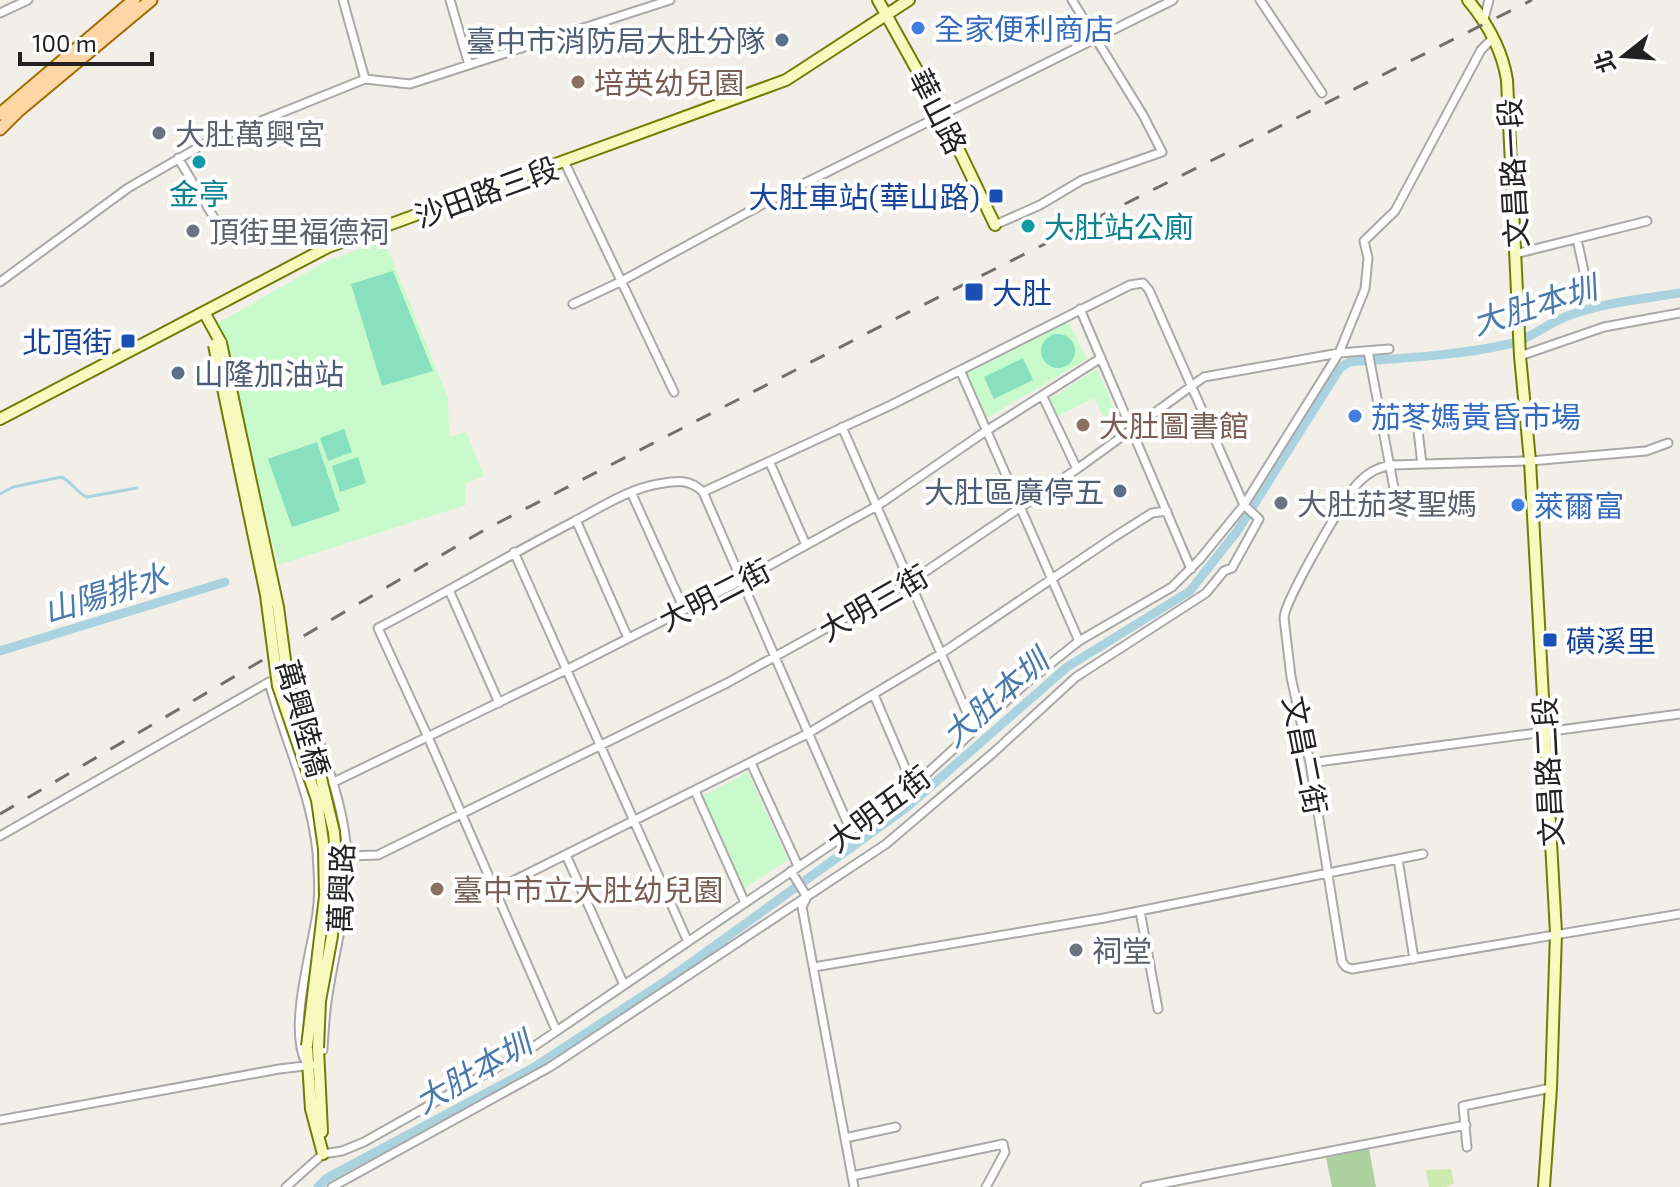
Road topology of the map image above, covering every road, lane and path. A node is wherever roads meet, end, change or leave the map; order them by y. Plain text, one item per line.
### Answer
1 (28, 0) edge
2 (134, 0) edge
3 (151, 0) edge
4 (343, 0) edge
5 (450, 0) edge
6 (670, 0) edge
7 (878, 0) edge
8 (909, 0) edge
9 (1072, 0) edge
10 (1173, 0) edge
11 (1260, 0) edge
12 (1468, 0) edge
13 (1489, 0) edge
14 (0, 13) edge
15 (887, 13) junction
16 (1484, 19) junction
17 (1096, 38) junction
18 (1493, 38) junction
19 (469, 65) junction
20 (365, 79) junction
21 (1322, 93) dead end
22 (0, 114) edge
23 (942, 115) junction
24 (0, 129) edge
25 (178, 158) junction
26 (565, 163) junction
27 (216, 221) dead end
28 (1647, 221) dead end
29 (995, 225) joint
30 (1577, 239) junction
31 (1515, 254) junction
32 (0, 282) edge
33 (620, 282) junction
34 (1588, 290) dead end
35 (573, 304) dead end
36 (1080, 309) junction
37 (204, 312) junction
38 (1680, 313) edge
39 (1389, 349) dead end
40 (1368, 351) junction
41 (1339, 353) junction
42 (1520, 356) junction
43 (1101, 358) junction
44 (960, 370) junction
45 (1190, 386) junction
46 (674, 392) dead end
47 (1043, 397) junction
48 (1416, 414) dead end
49 (0, 419) edge
50 (842, 427) junction
51 (986, 431) junction
52 (1131, 431) junction
53 (1668, 443) dead end
54 (1530, 461) junction
55 (770, 463) junction
56 (1422, 464) junction
57 (1391, 465) junction
58 (1077, 469) junction
59 (631, 492) junction
60 (703, 492) junction
61 (1397, 504) dead end
62 (1244, 505) junction
63 (877, 506) junction
64 (1022, 507) junction
65 (1167, 511) junction
66 (576, 520) junction
67 (806, 545) junction
68 (514, 552) junction
69 (1191, 569) junction
70 (1052, 579) junction
71 (741, 581) junction
72 (910, 582) junction
73 (449, 590) junction
74 (684, 609) junction
75 (628, 638) junction
76 (1079, 641) junction
77 (942, 653) junction
78 (774, 659) junction
79 (297, 667) dead end
80 (568, 669) junction
81 (874, 695) junction
82 (499, 703) junction
83 (307, 707) junction
84 (1680, 714) edge
85 (278, 716) junction
86 (1545, 730) junction
87 (975, 731) junction
88 (807, 734) junction
89 (428, 737) junction
90 (602, 745) junction
91 (751, 763) junction
92 (1310, 763) junction
93 (334, 782) junction
94 (913, 786) junction
95 (305, 791) junction
96 (695, 791) junction
97 (461, 812) junction
98 (635, 820) junction
99 (851, 831) junction
100 (0, 836) edge
101 (1423, 854) dead end
102 (566, 855) junction
103 (347, 856) junction
104 (1398, 859) junction
105 (798, 866) junction
106 (791, 871) junction
107 (1328, 872) junction
108 (495, 890) junction
109 (807, 897) junction
110 (745, 903) junction
111 (1140, 911) junction
112 (1680, 914) edge
113 (1556, 933) junction
114 (688, 942) junction
115 (1414, 959) junction
116 (814, 967) junction
117 (624, 985) junction
118 (1158, 1009) dead end
119 (556, 1030) junction
120 (312, 1047) joint
121 (312, 1065) junction
122 (1551, 1088) junction
123 (0, 1120) edge
124 (1466, 1125) junction
125 (896, 1127) dead end
126 (845, 1138) junction
127 (1467, 1147) dead end
128 (323, 1154) junction
129 (852, 1176) junction
130 (286, 1187) edge
131 (332, 1187) edge
132 (854, 1187) edge
133 (986, 1187) edge
134 (1145, 1187) edge
135 (1544, 1187) edge

1 - 14 street
2 - 22 main road
3 - 24 main road
4 - 20 street
5 - 19 street
6 - 19 street
7 - 15 street, 華山路
8 - 15 street, 沙田路三段
9 - 17 street
10 - 17 street
11 - 21 street
12 - 16 street, 文昌路一段
13 - 16 street
15 - 23 street, 華山路
15 - 26 street, 沙田路三段
16 - 18 street, 文昌路一段
17 - 23 street
17 - 29 street
18 - 31 street, 文昌路一段
18 - 41 street, 大明五街
19 - 20 street
20 - 25 street
23 - 29 street, 華山路
23 - 33 street
25 - 27 street
25 - 32 street
26 - 33 street
26 - 37 street, 沙田路三段
28 - 30 street
30 - 31 street
30 - 34 street
31 - 42 street, 文昌路一段
33 - 35 street
33 - 46 street
36 - 43 street
36 - 44 street
36 - 45 street
37 - 49 street, 沙田路三段
37 - 120 street, 萬興陸橋, bridge
38 - 42 street
39 - 40 street, 大明三街
40 - 41 street, 大明三街
40 - 57 street
41 - 45 street, 大明三街
41 - 62 street, 大明五街
42 - 54 street, 文昌路二段
43 - 47 street, 大明二街
43 - 52 street
44 - 50 street
44 - 51 street
45 - 52 street, 大明三街
45 - 62 street
47 - 51 street, 大明二街
47 - 58 street
48 - 56 street
50 - 55 street
50 - 63 street
51 - 63 street, 大明二街
51 - 64 street
52 - 58 street, 大明三街
52 - 65 street
53 - 54 street, 文昌二街
54 - 56 street, 文昌二街
54 - 86 street, 文昌路二段
55 - 60 street
55 - 67 street
56 - 57 street, 文昌二街
57 - 61 street
57 - 92 street, 文昌二街
58 - 64 street, 大明三街
59 - 60 street
59 - 66 street
59 - 74 street
60 - 71 street
62 - 69 street, 大明五街
62 - 109 street
63 - 67 street, 大明二街
63 - 72 street
64 - 70 street
64 - 72 street, 大明三街
65 - 69 street
65 - 70 street
66 - 68 street
66 - 75 street
67 - 71 street, 大明二街
68 - 73 street
68 - 80 street
69 - 76 street, 大明五街
70 - 76 street
70 - 77 street
71 - 74 street, 大明二街
71 - 78 street
72 - 77 street
72 - 78 street, 大明三街
73 - 82 street
73 - 89 street
74 - 75 street, 大明二街
75 - 80 street, 大明二街
76 - 87 street, 大明五街
77 - 81 street
77 - 87 street
78 - 88 street
78 - 90 street, 大明三街
79 - 83 street, 萬興路
80 - 82 street, 大明二街
80 - 90 street
81 - 88 street
81 - 94 street
82 - 89 street, 大明二街
83 - 85 street
83 - 93 street, 萬興路
84 - 86 street
85 - 95 street, 萬興路
85 - 100 street, 萬興路
86 - 92 street
86 - 113 street, 文昌路二段
87 - 94 street, 大明五街
88 - 91 street
88 - 99 street
89 - 93 street, 大明二街
89 - 97 street
90 - 97 street, 大明三街
90 - 98 street
91 - 96 street
91 - 105 street
92 - 107 street, 文昌二街
93 - 95 street, 大明二街
93 - 103 street, 萬興路
94 - 99 street, 大明五街
95 - 121 street, 萬興路
96 - 98 street
96 - 110 street
97 - 103 street, 大明三街
97 - 108 street
98 - 102 street
98 - 114 street
99 - 105 street, 大明五街
101 - 104 street
102 - 108 street
102 - 117 street
103 - 121 street, 萬興路
104 - 107 street
104 - 115 street
105 - 106 street, 大明五街
106 - 109 street
106 - 110 street, 大明五街
107 - 111 street
107 - 115 street, 文昌二街
108 - 119 street
109 - 116 street
109 - 131 street
110 - 114 street, 大明五街
111 - 116 street
111 - 118 street
112 - 113 street, 文昌二街
113 - 115 street, 文昌二街
113 - 122 street, 文昌路二段
114 - 117 street, 大明五街
116 - 126 street
117 - 119 street, 大明五街
119 - 128 street, 大明五街
120 - 121 street, 萬興路
121 - 123 street
121 - 128 street, 萬興路
122 - 124 street
122 - 135 street, 文昌路二段
124 - 127 street
124 - 134 street
125 - 126 street
126 - 129 street
128 - 130 street
129 - 132 street
129 - 133 street

